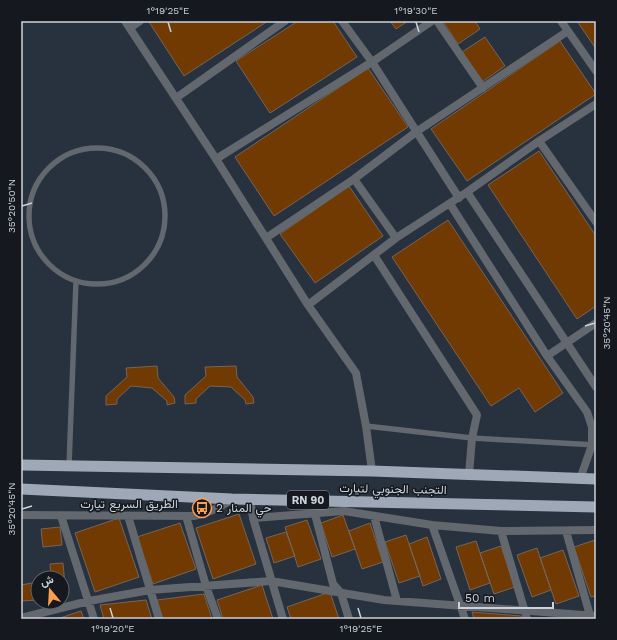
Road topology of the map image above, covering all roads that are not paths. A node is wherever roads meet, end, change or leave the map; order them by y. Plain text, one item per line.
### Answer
1 (140, 21) edge
2 (285, 21) edge
3 (342, 21) edge
4 (432, 21) edge
5 (437, 21) edge
6 (561, 21) edge
7 (127, 24) edge
8 (568, 31) junction
9 (372, 62) junction
10 (596, 70) edge
11 (483, 88) junction
12 (176, 98) junction
13 (596, 104) edge
14 (416, 132) junction
15 (539, 141) junction
16 (216, 159) junction
17 (354, 179) junction
18 (467, 192) junction
19 (459, 198) junction
20 (450, 204) junction
21 (596, 222) edge
22 (266, 238) junction
23 (396, 238) junction
24 (374, 255) junction
25 (76, 281) junction
26 (308, 305) junction
27 (596, 323) edge
28 (566, 343) junction
29 (547, 356) junction
30 (596, 387) edge
31 (366, 426) junction
32 (472, 438) junction
33 (594, 445) edge
34 (21, 465) edge
35 (70, 466) junction
36 (372, 471) junction
37 (469, 475) junction
38 (580, 479) junction
39 (596, 479) edge
40 (21, 489) edge
41 (232, 499) junction
42 (250, 499) junction
43 (596, 507) edge
44 (315, 514) junction
45 (21, 515) edge
46 (61, 516) junction
47 (128, 516) junction
48 (186, 516) junction
49 (374, 516) junction
50 (253, 518) junction
51 (432, 525) junction
52 (596, 530) edge
53 (501, 531) junction
54 (566, 531) junction
55 (271, 581) junction
56 (206, 586) junction
57 (150, 590) junction
58 (341, 593) junction
59 (89, 601) junction
60 (397, 601) junction
61 (460, 606) junction
62 (524, 610) junction
63 (593, 617) edge
64 (25, 618) edge
65 (94, 619) edge
66 (159, 619) edge
67 (218, 619) edge
68 (283, 619) edge
69 (349, 619) edge
70 (465, 619) edge
71 (527, 619) edge

1 - 7 street
2 - 12 street
3 - 9 street
4 - 9 street
5 - 11 street
6 - 8 street
7 - 12 street
8 - 10 street
8 - 11 street
9 - 14 street
9 - 16 street
11 - 14 street
12 - 16 street
13 - 15 street
14 - 17 street
14 - 19 street
15 - 18 street
15 - 21 street
16 - 22 street
17 - 22 street
17 - 23 street
18 - 19 street
18 - 28 street
19 - 20 street
20 - 23 street
20 - 29 street
22 - 26 street
23 - 24 street
24 - 26 street
24 - 32 street
25 - 25 lane
25 - 35 lane
26 - 31 street
27 - 28 street
28 - 29 street
28 - 30 street
29 - 33 street
31 - 32 lane
31 - 36 street
32 - 33 lane
32 - 37 street
33 - 38 street
34 - 35 highway, التجنب الجنوبي لتيارت
35 - 36 highway, التجنب الجنوبي لتيارت
36 - 37 highway, التجنب الجنوبي لتيارت
37 - 38 highway, التجنب الجنوبي لتيارت
38 - 39 highway, التجنب الجنوبي لتيارت
40 - 41 highway, التجنب الجنوبي لتيارت / RN 90
41 - 42 highway, التجنب الجنوبي لتيارت / RN 90
41 - 48 street, الطريق السريع تيارت
42 - 43 highway, التجنب الجنوبي لتيارت / RN 90
42 - 50 street
44 - 49 street
44 - 50 street
44 - 58 street
45 - 46 street, الطريق السريع تيارت
46 - 47 street, الطريق السريع تيارت
46 - 59 street
47 - 48 street, الطريق السريع تيارت
47 - 57 street
48 - 56 street
49 - 51 street
49 - 60 street
50 - 55 street
51 - 53 street
51 - 61 street
52 - 54 street
53 - 54 street
53 - 62 street
54 - 63 street
55 - 56 street
55 - 58 street
55 - 68 street
56 - 57 street
56 - 67 street
57 - 59 street
57 - 66 street
58 - 60 street
58 - 69 street
59 - 64 street
59 - 65 street
60 - 61 street
61 - 62 street
61 - 70 street
62 - 63 street
62 - 71 street

